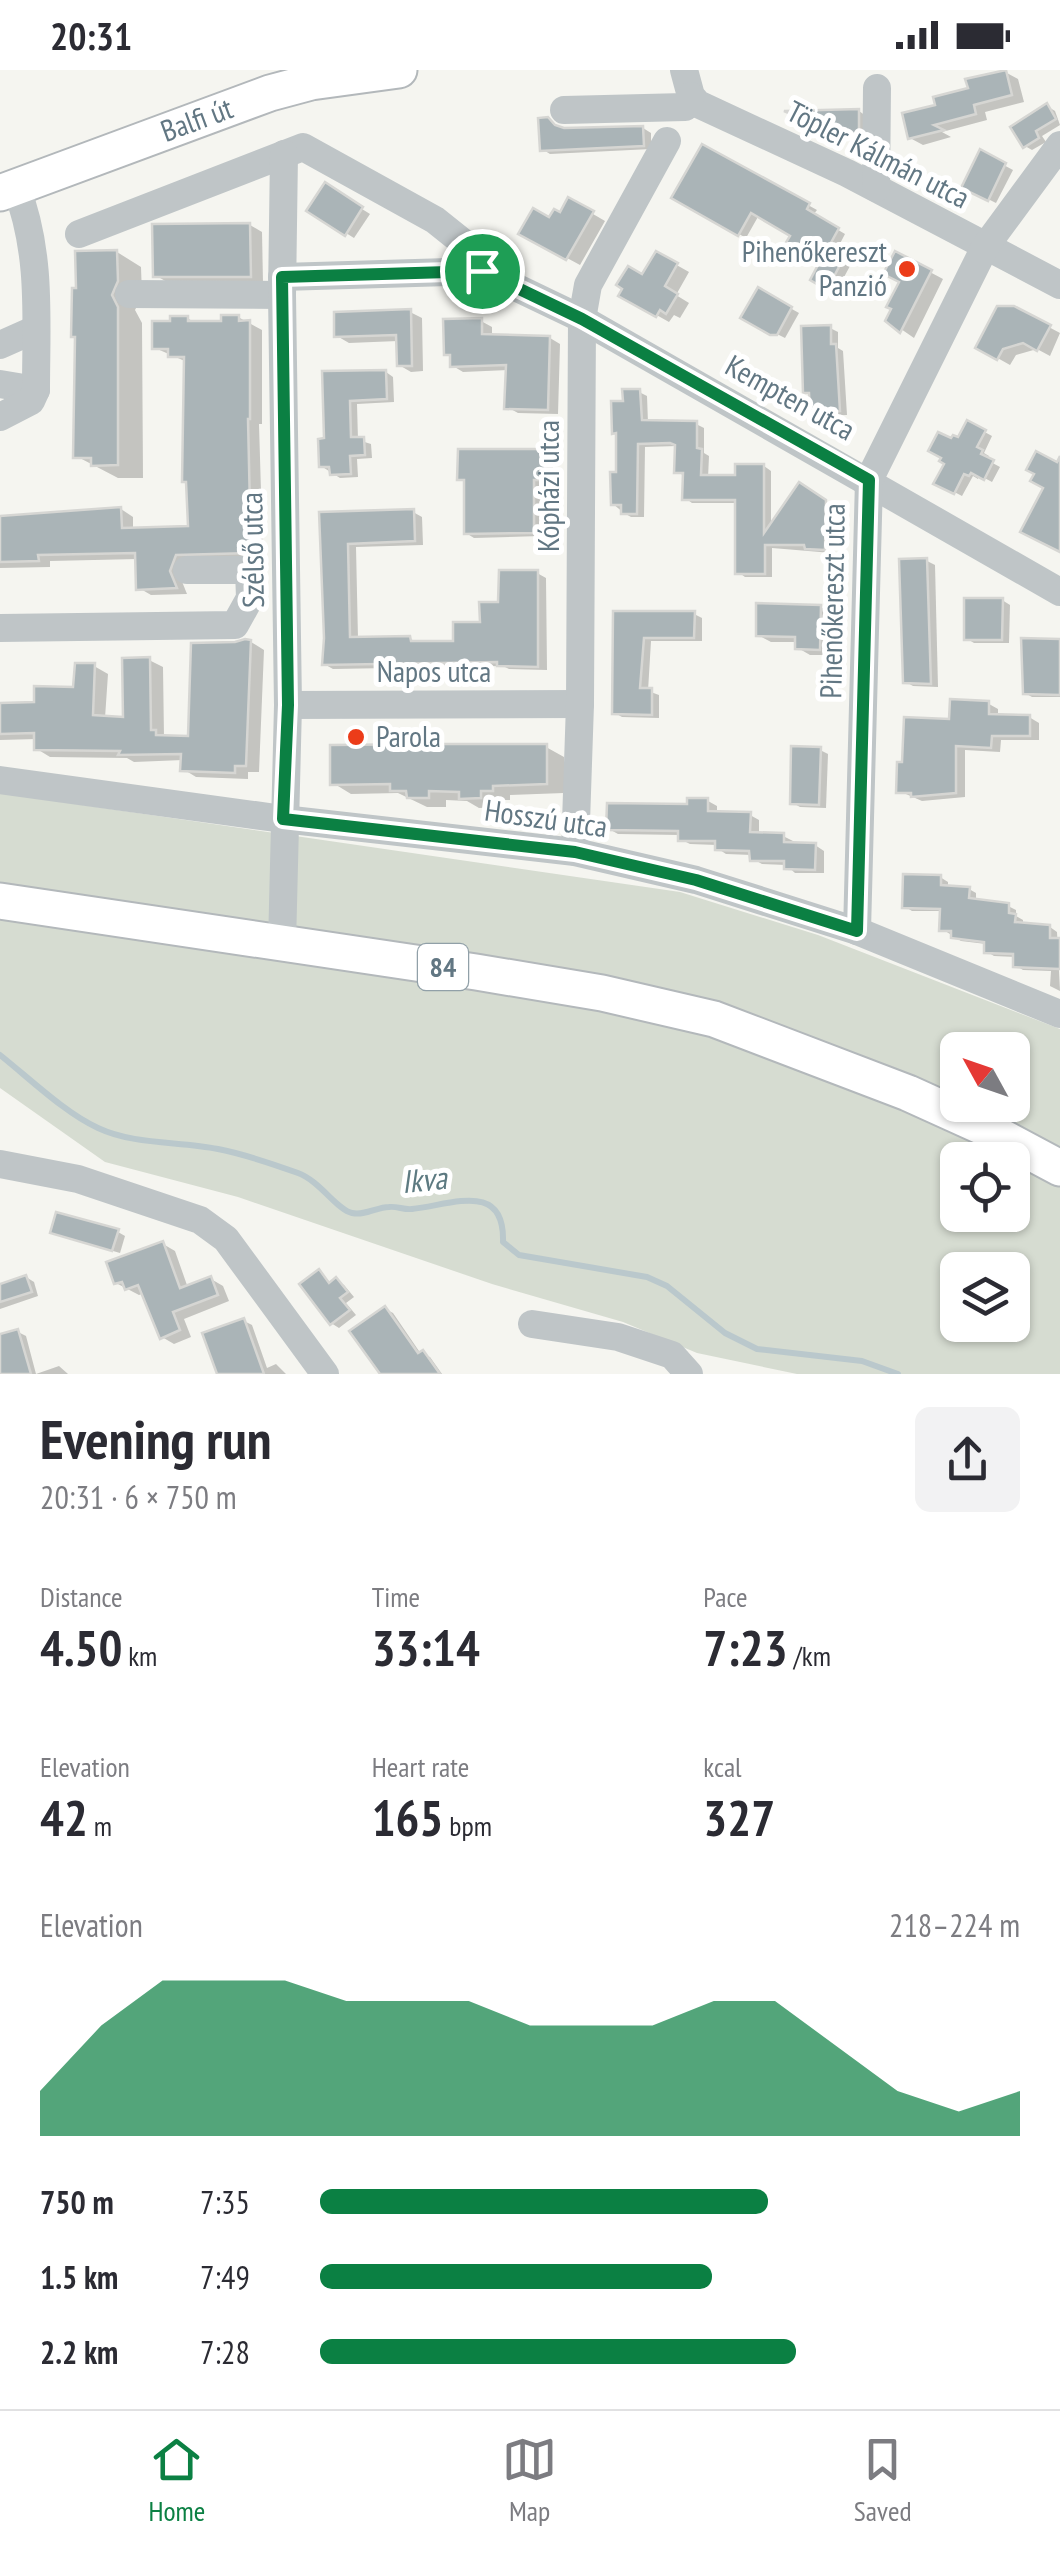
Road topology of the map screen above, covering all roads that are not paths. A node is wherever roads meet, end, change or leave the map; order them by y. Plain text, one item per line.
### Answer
1 (398, 70) edge
2 (877, 88) dead end
3 (687, 91) edge
4 (564, 110) dead end
5 (667, 142) dead end
6 (1060, 145) edge
7 (284, 154) junction
8 (876, 188) junction
9 (8, 190) edge
10 (79, 234) dead end
11 (985, 247) junction
12 (482, 271) junction
13 (282, 286) junction
14 (1060, 286) edge
15 (128, 294) dead end
16 (582, 319) junction
17 (36, 330) junction
18 (0, 345) edge
19 (0, 384) edge
20 (36, 390) junction
21 (0, 416) edge
22 (869, 480) junction
23 (188, 570) dead end
24 (1060, 592) edge
25 (0, 628) edge
26 (580, 704) junction
27 (288, 705) junction
28 (0, 780) edge
29 (283, 819) junction
30 (575, 852) junction
31 (0, 901) edge
32 (857, 931) junction
33 (282, 945) junction
34 (1060, 1014) edge
35 (0, 1164) edge
36 (1060, 1168) edge
37 (532, 1324) dead end
38 (325, 1374) edge
39 (690, 1374) edge

1 - 9 main road, Balfi út
2 - 8 street
3 - 4 street, Töpler Kálmán utca
3 - 8 street, Töpler Kálmán utca
5 - 16 street, Kópházi utca
6 - 11 street, Pihenőkereszt utca
7 - 10 street
7 - 12 street, Kempten utca
7 - 13 street, Szélső utca
8 - 11 street, Töpler Kálmán utca
9 - 17 street
11 - 14 street, Töpler Kálmán utca
11 - 22 street, Pihenőkereszt utca
12 - 13 street, Kempten utca
12 - 16 street, Kempten utca
13 - 15 street, Kempten utca
13 - 27 street, Szélső utca
16 - 22 street, Kempten utca
16 - 26 street, Kópházi utca
17 - 18 street
17 - 20 street
19 - 20 street
20 - 21 street
22 - 24 street, Kempten utca
22 - 32 street, Pihenőkereszt utca
23 - 25 street, Szélső utca
26 - 27 street, Napos utca
26 - 30 street, Kópházi utca
27 - 29 street, Szélső utca
28 - 29 street, Hosszú utca
29 - 30 street, Hosszú utca
29 - 33 street, Szélső utca
30 - 32 street, Hosszú utca
31 - 33 main road, 84
32 - 34 street, Hosszú utca
33 - 36 main road, 84
35 - 38 street
37 - 39 street

